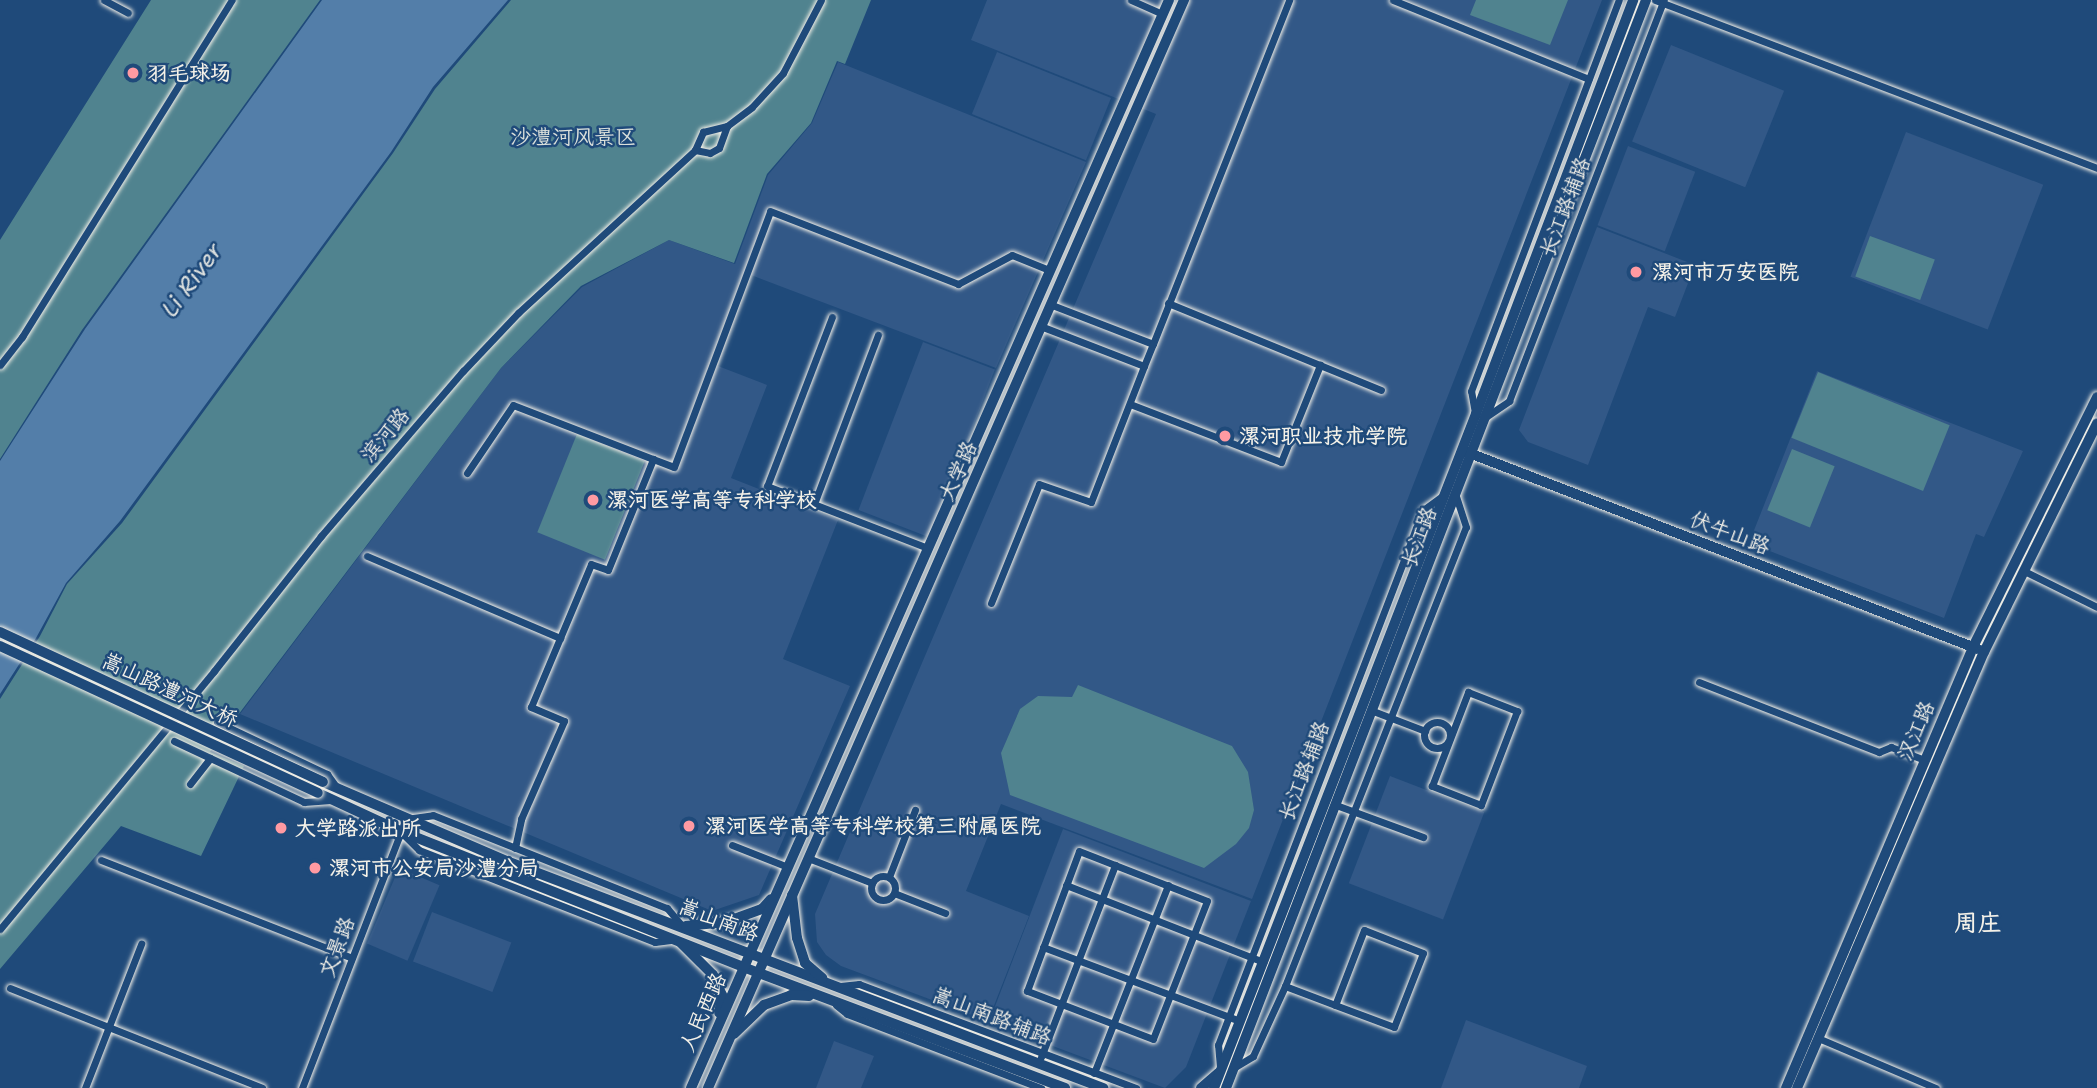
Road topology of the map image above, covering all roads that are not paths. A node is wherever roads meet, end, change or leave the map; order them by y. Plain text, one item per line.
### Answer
1 (104, 0) edge
2 (232, 0) edge
3 (821, 0) edge
4 (1130, 0) edge
5 (1169, 0) edge
6 (1184, 0) edge
7 (1289, 0) edge
8 (1393, 0) edge
9 (1619, 0) edge
10 (1633, 0) edge
11 (1646, 0) edge
12 (1661, 1) edge
13 (128, 13) dead end
14 (1163, 14) junction
15 (1589, 79) junction
16 (727, 126) junction
17 (695, 149) junction
18 (2097, 168) edge
19 (1049, 270) junction
20 (1168, 303) junction
21 (1052, 305) junction
22 (832, 317) dead end
23 (1043, 327) junction
24 (878, 335) dead end
25 (1153, 345) junction
26 (0, 365) edge
27 (1320, 365) junction
28 (1144, 366) junction
29 (1381, 390) dead end
30 (2097, 397) edge
31 (1129, 404) junction
32 (1482, 415) junction
33 (2097, 424) edge
34 (1466, 452) junction
35 (653, 459) junction
36 (467, 473) dead end
37 (1451, 495) junction
38 (814, 503) junction
39 (928, 548) junction
40 (367, 556) dead end
41 (2024, 571) junction
42 (991, 603) dead end
43 (2097, 607) edge
44 (0, 632) edge
45 (560, 638) junction
46 (0, 646) edge
47 (1973, 647) junction
48 (1984, 652) junction
49 (1699, 682) dead end
50 (1373, 712) junction
51 (1391, 718) junction
52 (218, 722) dead end
53 (1425, 731) junction
54 (845, 736) junction
55 (1450, 739) junction
56 (174, 741) dead end
57 (859, 743) junction
58 (210, 758) junction
59 (1925, 760) junction
60 (190, 784) dead end
61 (321, 788) junction
62 (338, 789) junction
63 (332, 800) junction
64 (1336, 805) junction
65 (915, 810) dead end
66 (1354, 812) junction
67 (406, 819) junction
68 (400, 831) junction
69 (1423, 837) dead end
70 (732, 845) dead end
71 (515, 848) junction
72 (808, 858) junction
73 (101, 860) dead end
74 (1115, 865) junction
75 (788, 867) junction
76 (889, 877) junction
77 (872, 883) junction
78 (1066, 885) junction
79 (1168, 886) junction
80 (779, 888) junction
81 (894, 892) junction
82 (792, 895) junction
83 (1102, 899) junction
84 (945, 912) dead end
85 (1154, 920) junction
86 (682, 926) junction
87 (0, 929) edge
88 (1193, 935) junction
89 (677, 939) junction
90 (141, 944) dead end
91 (1043, 947) junction
92 (750, 952) junction
93 (765, 957) junction
94 (352, 958) junction
95 (1251, 958) junction
96 (1078, 960) junction
97 (1268, 964) junction
98 (744, 967) junction
99 (1290, 972) junction
100 (759, 973) junction
101 (1131, 980) junction
102 (831, 984) junction
103 (1285, 986) junction
104 (10, 988) dead end
105 (1170, 995) junction
106 (825, 998) junction
107 (1062, 1004) junction
108 (1335, 1005) junction
109 (1229, 1017) junction
110 (1240, 1021) junction
111 (1114, 1024) junction
112 (107, 1027) junction
113 (716, 1030) junction
114 (1818, 1038) junction
115 (729, 1039) junction
116 (1040, 1058) junction
117 (1234, 1067) junction
118 (1220, 1071) junction
119 (1094, 1073) junction
120 (85, 1088) edge
121 (262, 1088) edge
122 (302, 1088) edge
123 (691, 1088) edge
124 (708, 1088) edge
125 (1041, 1088) edge
126 (1065, 1088) edge
127 (1103, 1088) edge
128 (1136, 1088) edge
129 (1201, 1088) edge
130 (1214, 1088) edge
131 (1226, 1088) edge
132 (1236, 1088) edge
133 (1786, 1088) edge
134 (1797, 1088) edge
135 (1936, 1088) edge

1 - 13 street
2 - 26 street
3 - 16 street, 滨河路
4 - 14 street
5 - 14 main road, 大学路
6 - 21 main road, 大学路
7 - 20 street
8 - 15 street
9 - 15 street, 长江路辅路
10 - 32 main road, 长江路
11 - 32 main road, 长江路
12 - 18 street
12 - 32 street, 长江路辅路
14 - 19 main road, 大学路
15 - 32 street, 长江路辅路
16 - 17 street, 滨河路
16 - 17 street
17 - 87 street, 滨河路
19 - 35 street
19 - 39 main road, 大学路
20 - 25 street
20 - 27 street
21 - 23 main road, 大学路
21 - 25 street
22 - 38 street
23 - 28 street
23 - 57 main road, 大学路
24 - 38 street
25 - 28 street
27 - 29 street
27 - 31 street
28 - 31 street
30 - 47 main road, 汉江路
31 - 42 street
32 - 34 main road, 长江路
33 - 41 main road, 汉江路
34 - 37 main road, 长江路
34 - 47 main road, 伏牛山路
35 - 36 street
35 - 45 street
37 - 50 main road, 长江路
37 - 51 street
37 - 95 street, 长江路辅路
37 - 97 main road, 长江路
38 - 39 street
39 - 54 main road, 大学路
40 - 45 street
41 - 43 street
41 - 48 main road, 汉江路
44 - 61 main road, 嵩山路澧河大桥, bridge
45 - 71 street
46 - 61 main road, 嵩山路澧河大桥, bridge
47 - 48 main road, 伏牛山路
47 - 59 main road, 汉江路
48 - 114 main road, 汉江路
49 - 59 street
50 - 51 street
50 - 64 main road, 长江路
51 - 53 street
51 - 66 street
52 - 62 street
53 - 55 street
53 - 55 street
54 - 57 main road
54 - 75 main road, 大学路
55 - 55 street
56 - 58 street
57 - 72 main road, 大学路
58 - 60 street
58 - 63 street
59 - 133 main road, 汉江路
61 - 62 main road, 嵩山南路
61 - 63 main road, 嵩山南路
62 - 67 main road, 嵩山南路
63 - 68 main road, 嵩山南路
64 - 66 street
64 - 97 main road, 长江路
65 - 76 street
66 - 69 street
66 - 99 street
67 - 68 street, 文景路
67 - 71 street
67 - 86 main road, 嵩山南路
68 - 89 main road, 嵩山南路
68 - 94 street, 文景路
70 - 75 street
71 - 86 street
72 - 77 street
72 - 82 main road, 大学路
73 - 94 street
74 - 78 street
74 - 79 street
74 - 83 street
75 - 80 main road, 大学路
76 - 77 street
76 - 81 street
77 - 81 street
78 - 83 street
78 - 91 street
79 - 85 street
79 - 88 street
80 - 86 main road
80 - 92 main road, 大学路
81 - 84 street
82 - 93 main road, 大学路
82 - 102 main road
83 - 85 street
83 - 96 street
85 - 88 street
85 - 101 street
86 - 92 main road, 嵩山南路
88 - 95 street
88 - 105 street
89 - 98 main road, 嵩山南路
89 - 113 main road
90 - 112 street
91 - 96 street
91 - 107 street
92 - 93 main road, 嵩山南路
92 - 98 main road, 人民西路
93 - 100 main road, 人民西路
93 - 102 main road, 嵩山南路
94 - 122 street, 文景路
95 - 97 street
95 - 109 street, 长江路辅路
96 - 101 street
96 - 107 street
97 - 99 street
97 - 110 main road, 长江路
97 - 117 main road, 长江路
98 - 100 main road, 嵩山南路
98 - 113 main road, 人民西路
99 - 103 street
100 - 106 main road, 嵩山南路
100 - 115 main road, 人民西路
101 - 105 street
101 - 111 street
102 - 116 main road, 嵩山南路
103 - 108 street
103 - 117 street
104 - 112 street
105 - 109 street
105 - 111 street
106 - 115 main road
106 - 125 street
106 - 126 main road, 嵩山南路
107 - 111 street
107 - 116 street
108 - 108 street
109 - 110 street
109 - 118 street, 长江路辅路
110 - 118 main road, 长江路
111 - 119 street
112 - 120 street
112 - 121 street
113 - 123 main road, 人民西路
114 - 134 main road, 汉江路
114 - 135 street
115 - 124 main road, 人民西路
116 - 119 street, 嵩山南路辅路
116 - 127 main road, 嵩山南路
117 - 131 main road, 长江路
117 - 132 main road
118 - 129 main road
118 - 130 main road, 长江路
119 - 128 street, 嵩山南路辅路

